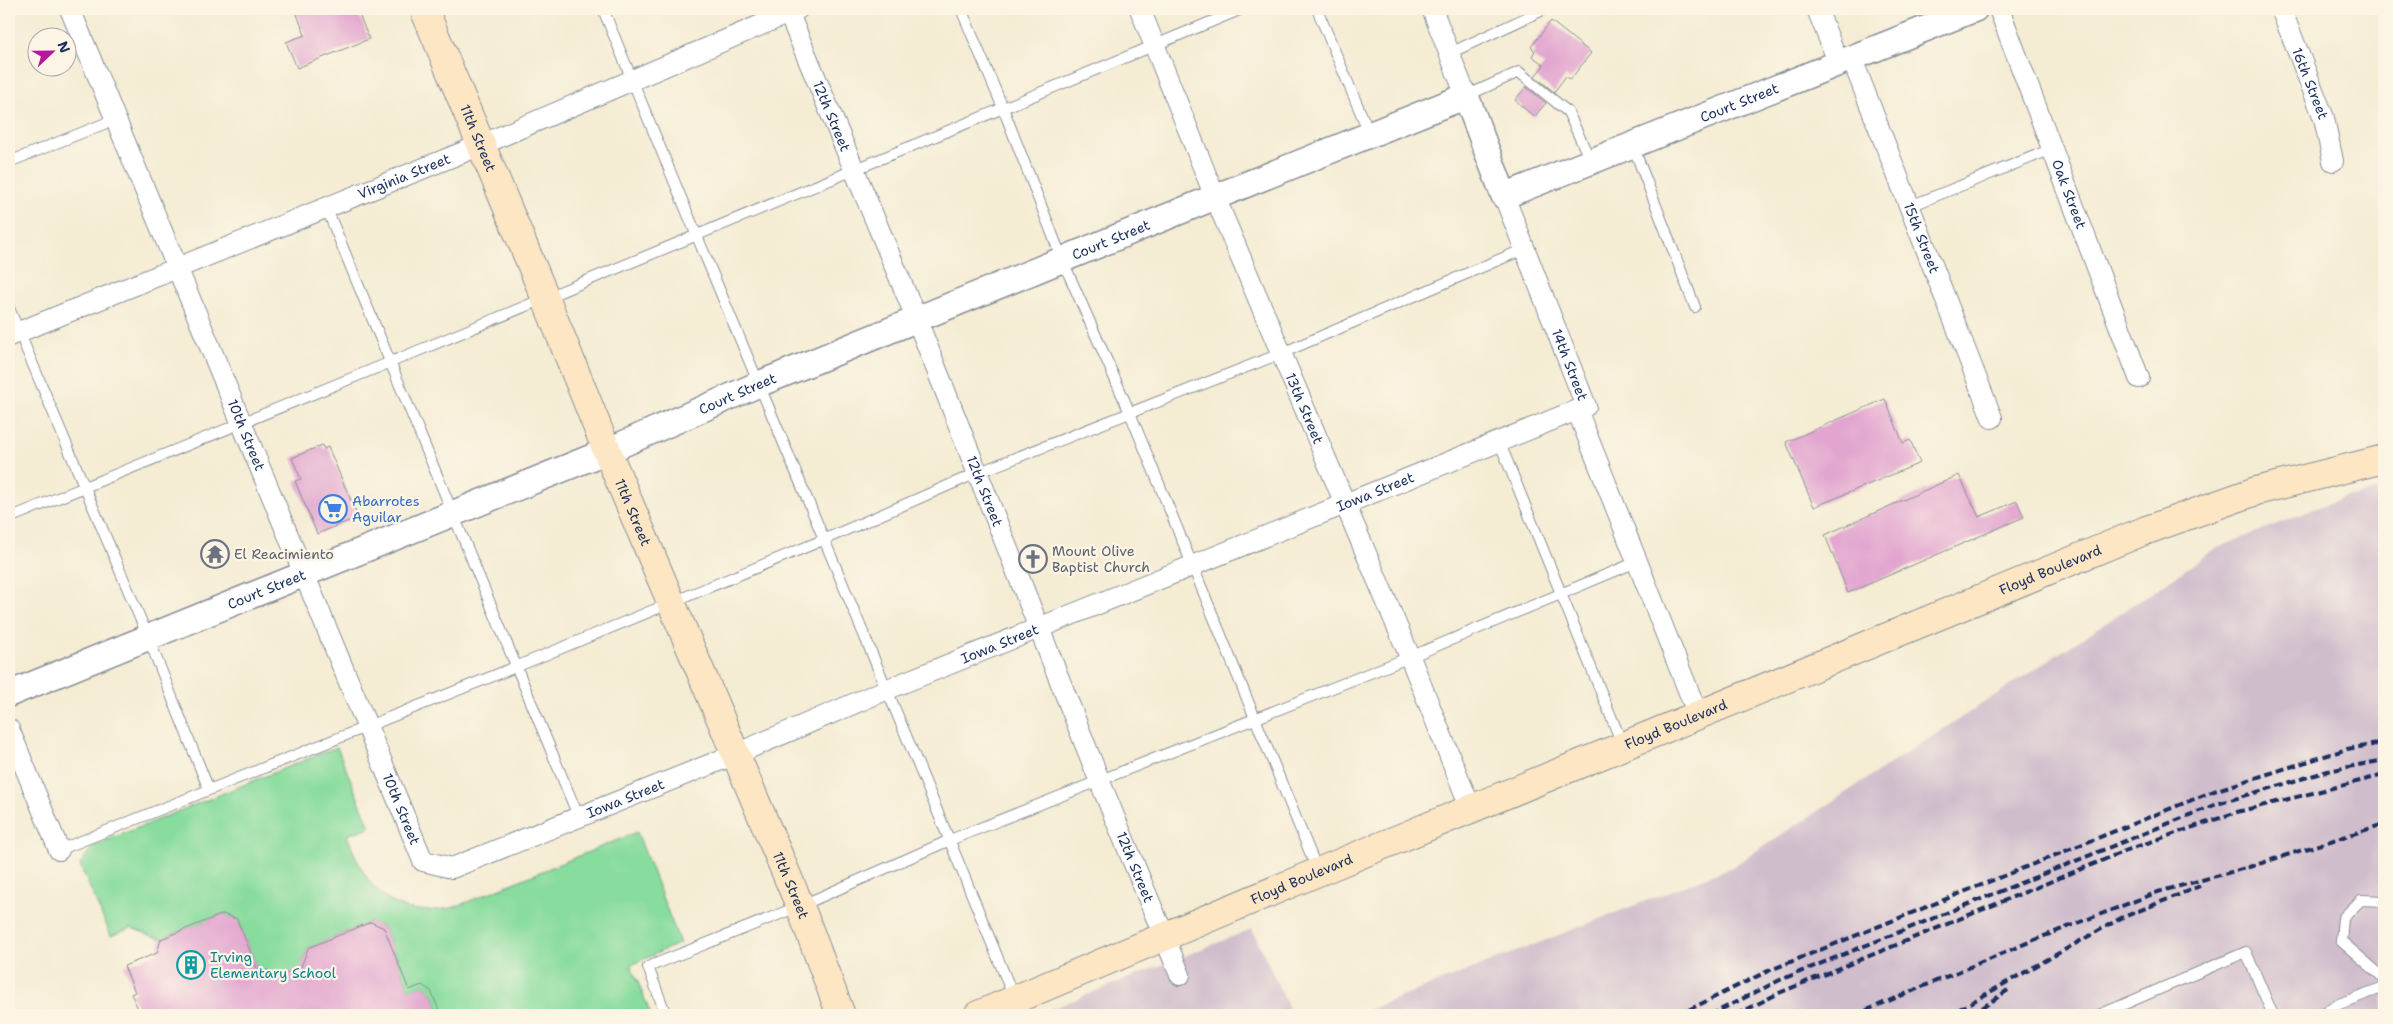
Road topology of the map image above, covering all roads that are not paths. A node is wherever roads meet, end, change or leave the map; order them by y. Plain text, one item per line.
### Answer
1 (70, 9) edge
2 (424, 9) edge
3 (603, 9) edge
4 (961, 9) edge
5 (1140, 9) edge
6 (1242, 9) edge
7 (1317, 9) edge
8 (1432, 9) edge
9 (1545, 9) edge
10 (1817, 9) edge
11 (1975, 9) edge
12 (1999, 9) edge
13 (2281, 9) edge
14 (791, 10) edge
15 (1156, 46) junction
16 (1450, 53) junction
17 (1845, 62) junction
18 (632, 80) junction
19 (1466, 96) junction
20 (1003, 108) junction
21 (116, 119) junction
22 (1370, 136) junction
23 (480, 145) junction
24 (1634, 146) junction
25 (2052, 149) junction
26 (2333, 161) dead end
27 (9, 162) edge
28 (1591, 163) junction
29 (853, 169) junction
30 (1504, 196) junction
31 (1214, 197) junction
32 (326, 207) junction
33 (1908, 207) junction
34 (696, 235) junction
35 (1524, 249) junction
36 (1062, 259) junction
37 (178, 268) junction
38 (545, 297) junction
39 (1695, 307) dead end
40 (9, 308) edge
41 (917, 320) junction
42 (14, 334) edge
43 (1282, 353) junction
44 (391, 362) junction
45 (2139, 378) dead end
46 (759, 384) junction
47 (1576, 410) junction
48 (1130, 413) junction
49 (1992, 418) dead end
50 (242, 423) junction
51 (1499, 441) junction
52 (607, 451) junction
53 (2384, 459) edge
54 (977, 472) junction
55 (84, 487) junction
56 (1344, 504) junction
57 (454, 513) junction
58 (9, 518) edge
59 (823, 540) junction
60 (1639, 561) junction
61 (1192, 565) junction
62 (305, 574) junction
63 (1561, 594) junction
64 (671, 603) junction
65 (1039, 628) junction
66 (148, 636) junction
67 (1410, 657) junction
68 (518, 666) junction
69 (888, 689) junction
70 (9, 694) edge
71 (1698, 715) junction
72 (1256, 719) junction
73 (368, 726) junction
74 (9, 729) edge
75 (1624, 746) junction
76 (736, 754) junction
77 (1100, 782) junction
78 (209, 790) junction
79 (1471, 809) junction
80 (580, 818) junction
81 (950, 840) junction
82 (59, 850) joint
83 (423, 861) joint
84 (1318, 872) junction
85 (2384, 902) edge
86 (800, 906) junction
87 (1164, 936) junction
88 (1180, 975) dead end
89 (2384, 978) edge
90 (2384, 987) edge
91 (1015, 1001) junction
92 (666, 1015) edge
93 (841, 1015) edge
94 (978, 1015) edge
95 (2099, 1015) edge
96 (2273, 1015) edge
97 (2321, 1015) edge

1 - 21 street, 10th Street
2 - 23 main road, 11th Street
3 - 18 lane
4 - 20 lane
5 - 15 street, 13th Street
6 - 15 lane
7 - 22 lane
8 - 16 street, 14th Street
9 - 16 lane
10 - 17 street, 15th Street
11 - 17 street, Court Street
12 - 25 street, Oak Street
13 - 26 street, 16th Street
14 - 18 street, Virginia Street
14 - 29 street, 12th Street
15 - 20 lane
15 - 31 street, 13th Street
16 - 19 street, 14th Street
17 - 24 street, Court Street
17 - 33 street, 15th Street
18 - 23 street, Virginia Street
18 - 34 lane
19 - 22 street, Court Street
19 - 28 lane
19 - 30 street, 14th Street
20 - 29 lane
20 - 36 lane
21 - 27 lane
21 - 37 street, 10th Street
22 - 31 street, Court Street
23 - 32 street, Virginia Street
23 - 38 main road, 11th Street
24 - 28 street, Court Street
24 - 39 lane
25 - 33 lane
25 - 45 street, Oak Street
28 - 30 street, Court Street
29 - 34 lane
29 - 41 street, 12th Street
30 - 35 street, 14th Street
31 - 36 street, Court Street
31 - 43 street, 13th Street
32 - 37 street, Virginia Street
32 - 44 lane
33 - 49 street, 15th Street
34 - 38 lane
34 - 46 lane
35 - 43 lane
35 - 47 street, 14th Street
36 - 41 street, Court Street
36 - 48 lane
37 - 42 street, Virginia Street
37 - 50 street, 10th Street
38 - 44 lane
38 - 52 main road, 11th Street
40 - 42 lane
41 - 46 street, Court Street
41 - 54 street, 12th Street
42 - 55 lane
43 - 48 lane
43 - 56 street, 13th Street
44 - 50 lane
44 - 57 lane
46 - 52 street, Court Street
46 - 59 lane
47 - 51 street, Iowa Street
47 - 60 street, 14th Street
48 - 54 lane
48 - 61 lane
50 - 55 lane
50 - 62 street, 10th Street
51 - 56 street, Iowa Street
51 - 63 lane
52 - 57 street, Court Street
52 - 64 main road, 11th Street
53 - 71 main road, Floyd Boulevard
54 - 59 lane
54 - 65 street, 12th Street
55 - 58 lane
55 - 66 lane
56 - 61 street, Iowa Street
56 - 67 street, 13th Street
57 - 62 street, Court Street
57 - 68 lane
59 - 64 lane
59 - 69 lane
60 - 63 lane
60 - 71 street, 14th Street
61 - 65 street, Iowa Street
61 - 72 lane
62 - 66 street, Court Street
62 - 73 street, 10th Street
63 - 67 lane
63 - 75 lane
64 - 68 lane
64 - 76 main road, 11th Street
65 - 69 street, Iowa Street
65 - 77 street, 12th Street
66 - 70 street, Court Street
66 - 78 lane
67 - 72 lane
67 - 79 street, 13th Street
68 - 73 lane
68 - 80 lane
69 - 76 street, Iowa Street
69 - 81 lane
71 - 75 main road, Floyd Boulevard
72 - 77 lane
72 - 84 lane
73 - 78 lane
73 - 83 street, 10th Street
74 - 82 street
75 - 79 main road, Floyd Boulevard
76 - 80 street, Iowa Street
76 - 86 main road, 11th Street
77 - 81 lane
77 - 87 street, 12th Street
78 - 82 lane
79 - 84 main road, Floyd Boulevard
80 - 83 street, Iowa Street
81 - 86 lane
81 - 91 lane
84 - 87 main road, Floyd Boulevard
85 - 89 lane
86 - 92 lane
86 - 93 main road, 11th Street
87 - 88 street, 12th Street
87 - 91 main road, Floyd Boulevard
90 - 97 lane
91 - 94 main road, Floyd Boulevard
95 - 96 lane

